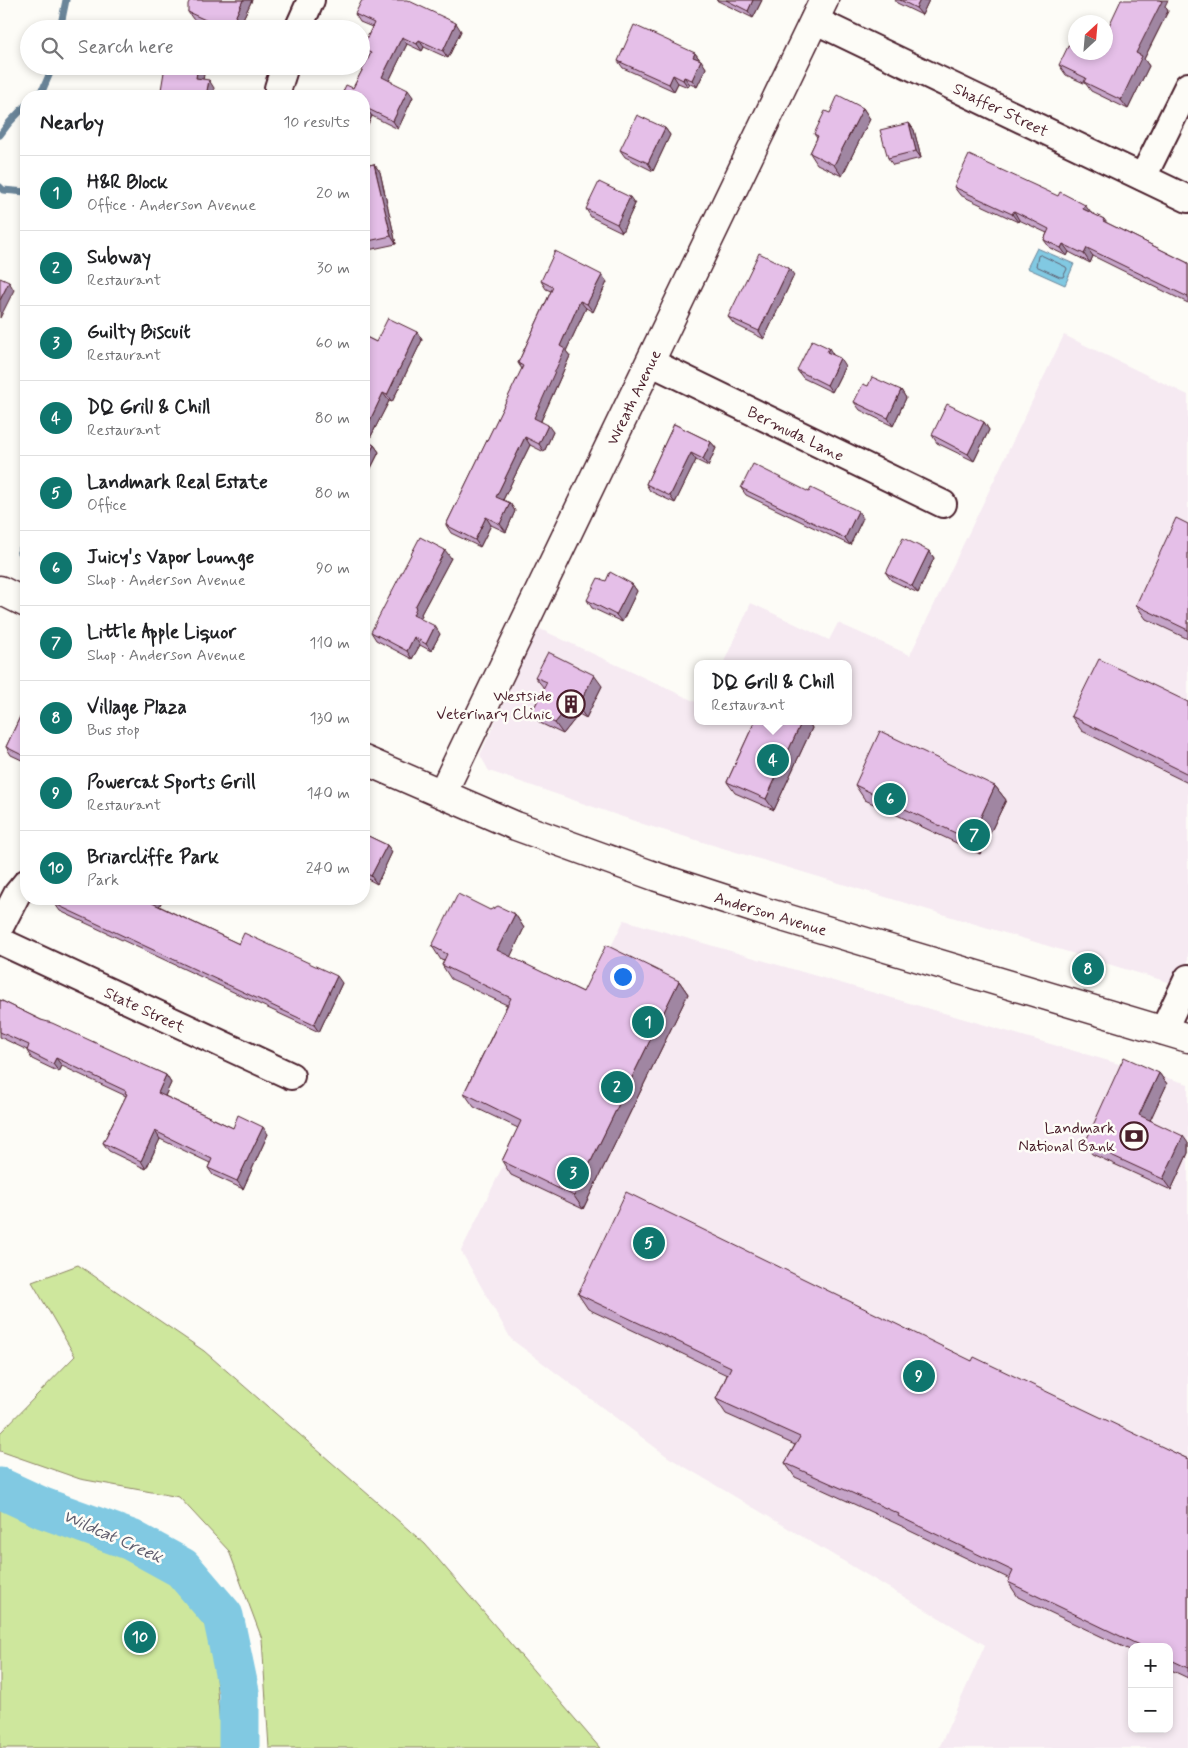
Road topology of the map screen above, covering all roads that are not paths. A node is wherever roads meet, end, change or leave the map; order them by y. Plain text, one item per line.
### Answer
1 (310, 0) edge
2 (819, 10) edge
3 (302, 20) edge
4 (282, 75) edge
5 (1188, 86) edge
6 (278, 90) edge
7 (1143, 177) junction
8 (1188, 199) edge
9 (650, 362) junction
10 (943, 504) dead end
11 (0, 590) edge
12 (20, 600) edge
13 (370, 763) edge
14 (442, 794) junction
15 (20, 890) edge
16 (0, 927) edge
17 (0, 941) edge
18 (1188, 978) edge
19 (1175, 1034) edge
20 (291, 1076) dead end

1 - 3 street
2 - 7 street, Shaffer Street
2 - 9 main road, Wreath Avenue
4 - 6 street
5 - 7 street
7 - 8 street, Shaffer Street
9 - 10 street, Bermuda Lane
9 - 14 main road, Wreath Avenue
11 - 12 main road
13 - 14 main road, Anderson Avenue
14 - 19 main road, Anderson Avenue
15 - 16 street
17 - 20 street, State Street
18 - 19 street

